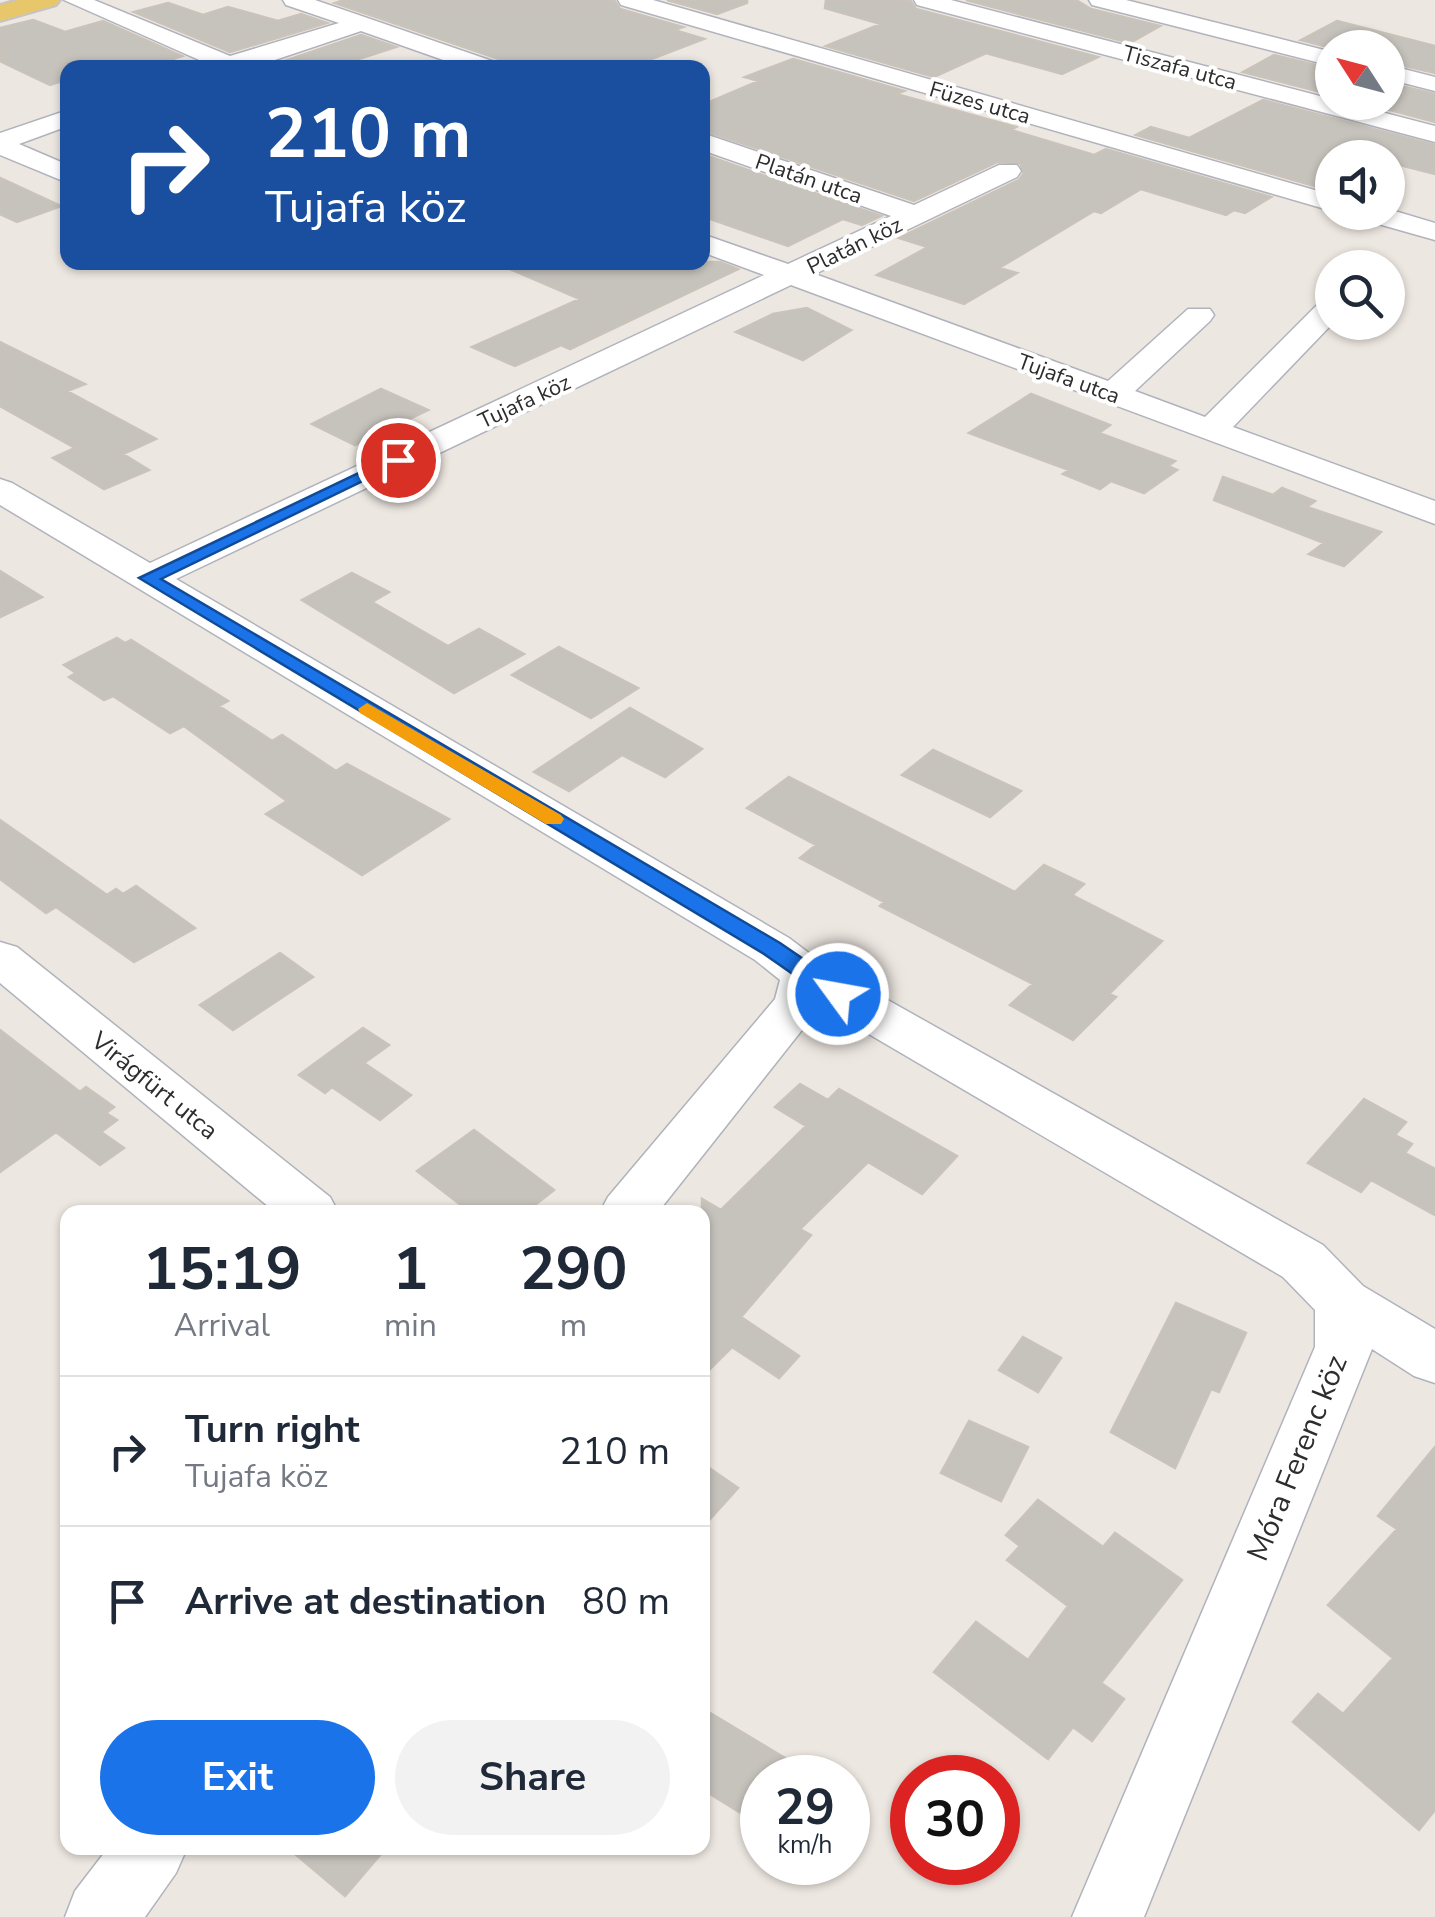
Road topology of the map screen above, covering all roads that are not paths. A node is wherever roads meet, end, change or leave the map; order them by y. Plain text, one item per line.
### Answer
1 (12, 0) edge
2 (47, 0) edge
3 (74, 0) edge
4 (294, 0) edge
5 (628, 0) edge
6 (926, 0) edge
7 (1100, 0) edge
8 (0, 3) edge
9 (0, 13) edge
10 (363, 24) junction
11 (1315, 54) edge
12 (213, 60) edge
13 (246, 60) edge
14 (467, 60) edge
15 (1405, 76) edge
16 (1435, 84) edge
17 (60, 119) edge
18 (1435, 134) edge
19 (0, 144) edge
20 (710, 144) edge
21 (60, 171) edge
22 (1008, 171) dead end
23 (1315, 198) edge
24 (916, 215) junction
25 (1405, 223) edge
26 (1435, 232) edge
27 (710, 245) edge
28 (792, 275) junction
29 (1199, 315) dead end
30 (1315, 324) edge
31 (1113, 394) junction
32 (1211, 430) junction
33 (0, 490) edge
34 (1435, 513) edge
35 (148, 578) junction
36 (0, 958) edge
37 (805, 975) junction
38 (302, 1205) edge
39 (634, 1205) edge
40 (1343, 1302) junction
41 (1435, 1359) edge
42 (146, 1855) edge
43 (101, 1917) edge
44 (1108, 1917) edge

1 - 8 main road
2 - 9 main road
3 - 12 street
4 - 10 street
5 - 23 street, Füzes utca
6 - 18 street, Tiszafa utca
7 - 11 street
10 - 13 street
10 - 14 street
15 - 16 street
17 - 19 street
19 - 21 street
20 - 24 street, Platán utca
22 - 24 street, Platán köz
24 - 28 street, Platán köz
25 - 26 street
27 - 28 street, Tujafa utca
28 - 31 street, Tujafa utca
28 - 35 street, Tujafa köz
29 - 31 street
30 - 32 street
31 - 32 street, Tujafa utca
32 - 34 street, Tujafa utca
33 - 35 street
35 - 37 street
36 - 38 street, Virágfürt utca
37 - 39 street
37 - 40 street
40 - 41 street
40 - 44 street, Móra Ferenc köz
42 - 43 street

